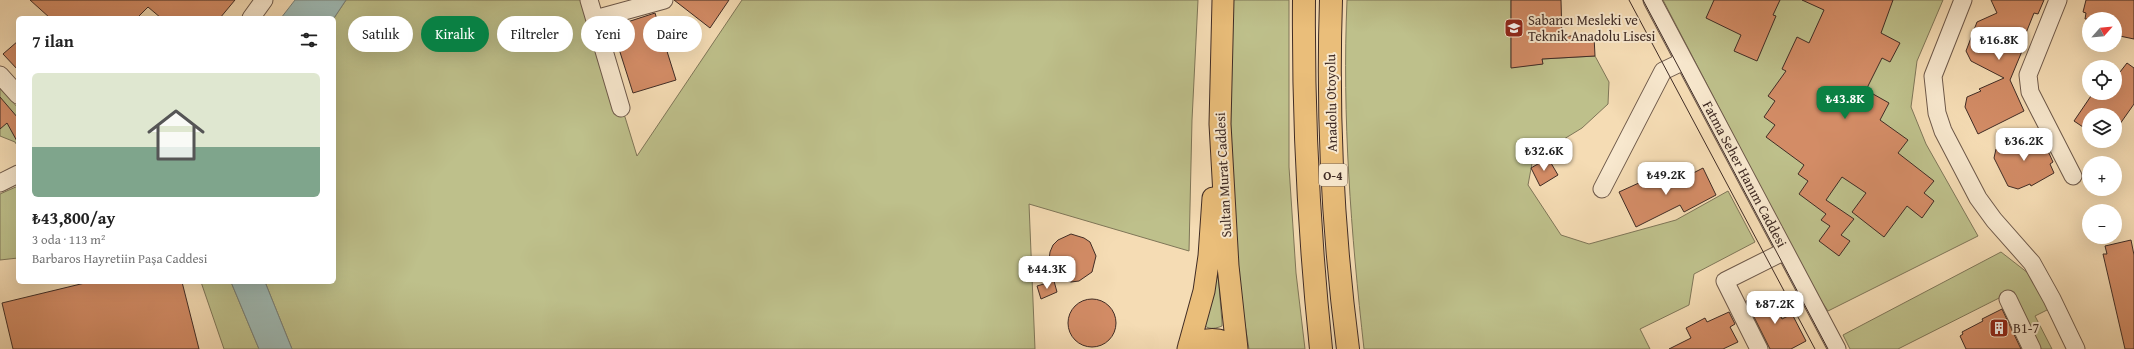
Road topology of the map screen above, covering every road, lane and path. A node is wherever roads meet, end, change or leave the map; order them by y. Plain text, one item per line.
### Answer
1 (264, 0) edge
2 (589, 0) edge
3 (664, 0) edge
4 (1223, 0) edge
5 (1304, 0) edge
6 (1331, 0) edge
7 (1652, 0) edge
8 (1963, 0) edge
9 (2058, 0) edge
10 (252, 16) edge
11 (594, 16) edge
12 (606, 16) edge
13 (605, 52) edge
14 (1684, 61) junction
15 (0, 75) edge
16 (16, 93) edge
17 (622, 108) dead end
18 (1220, 124) junction
19 (16, 175) edge
20 (2073, 176) dead end
21 (0, 183) edge
22 (1602, 189) dead end
23 (1785, 251) junction
24 (2008, 299) dead end
25 (1188, 347) edge
26 (1234, 349) edge
27 (1237, 349) edge
28 (1321, 349) edge
29 (1348, 349) edge
30 (1759, 349) edge
31 (1837, 349) edge
32 (2032, 349) edge
33 (2076, 349) edge

1 - 10 street
2 - 11 street
3 - 12 street
4 - 18 main road, Sultan Murat Caddesi
5 - 28 highway, Anadolu Otoyolu / O-4
6 - 29 highway, Anadolu Otoyolu / O-4
7 - 14 street, Fatma Seher Hanım Caddesi
8 - 33 street
9 - 20 street
13 - 17 street
14 - 22 street
14 - 23 street, Fatma Seher Hanım Caddesi
15 - 16 street
18 - 25 main road
18 - 27 main road, Sultan Murat Caddesi
19 - 21 street
23 - 30 street
23 - 31 street, Fatma Seher Hanım Caddesi
24 - 32 street
25 - 26 main road

